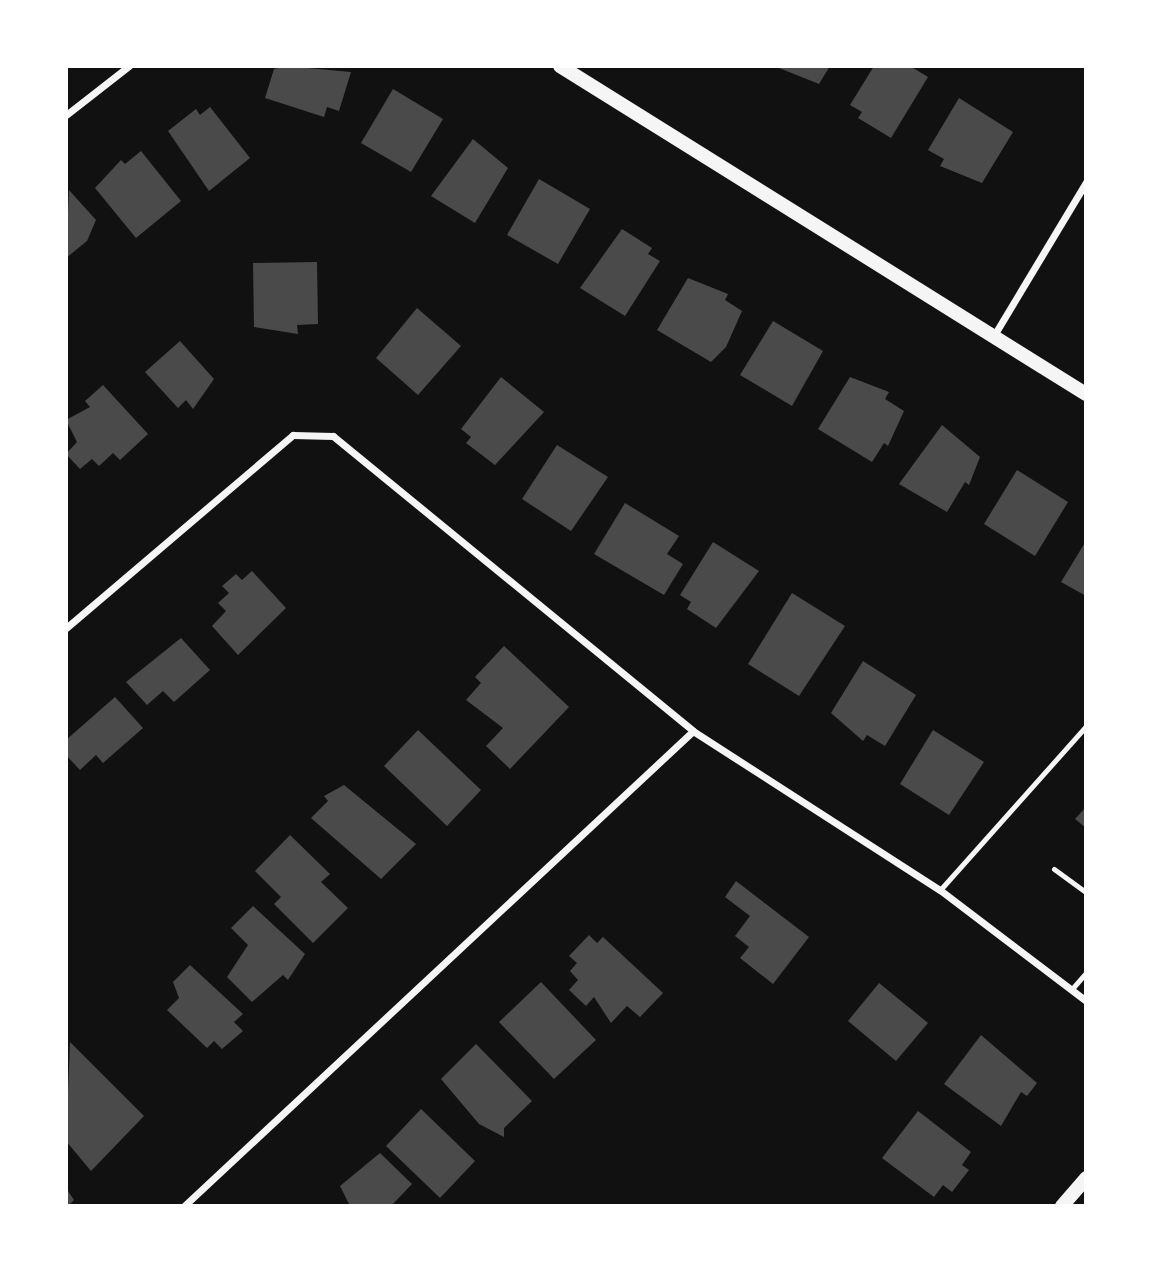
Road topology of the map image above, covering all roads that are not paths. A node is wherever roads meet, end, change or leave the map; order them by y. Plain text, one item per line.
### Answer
1 (129, 66) edge
2 (560, 66) edge
3 (66, 115) edge
4 (1086, 182) edge
5 (993, 338) junction
6 (1086, 394) edge
7 (66, 628) edge
8 (1086, 726) edge
9 (694, 731) junction
10 (1054, 869) dead end
11 (940, 890) junction
12 (1086, 892) edge
13 (1086, 973) edge
14 (1071, 990) junction
15 (1086, 1001) edge
16 (1086, 1178) edge
17 (184, 1206) edge
18 (1062, 1206) edge

1 - 3 street
2 - 5 main road
4 - 5 street
5 - 6 main road
7 - 9 street
8 - 11 lane
9 - 11 street
9 - 17 street
10 - 12 lane
11 - 14 street
13 - 14 lane
14 - 15 street
16 - 18 main road

